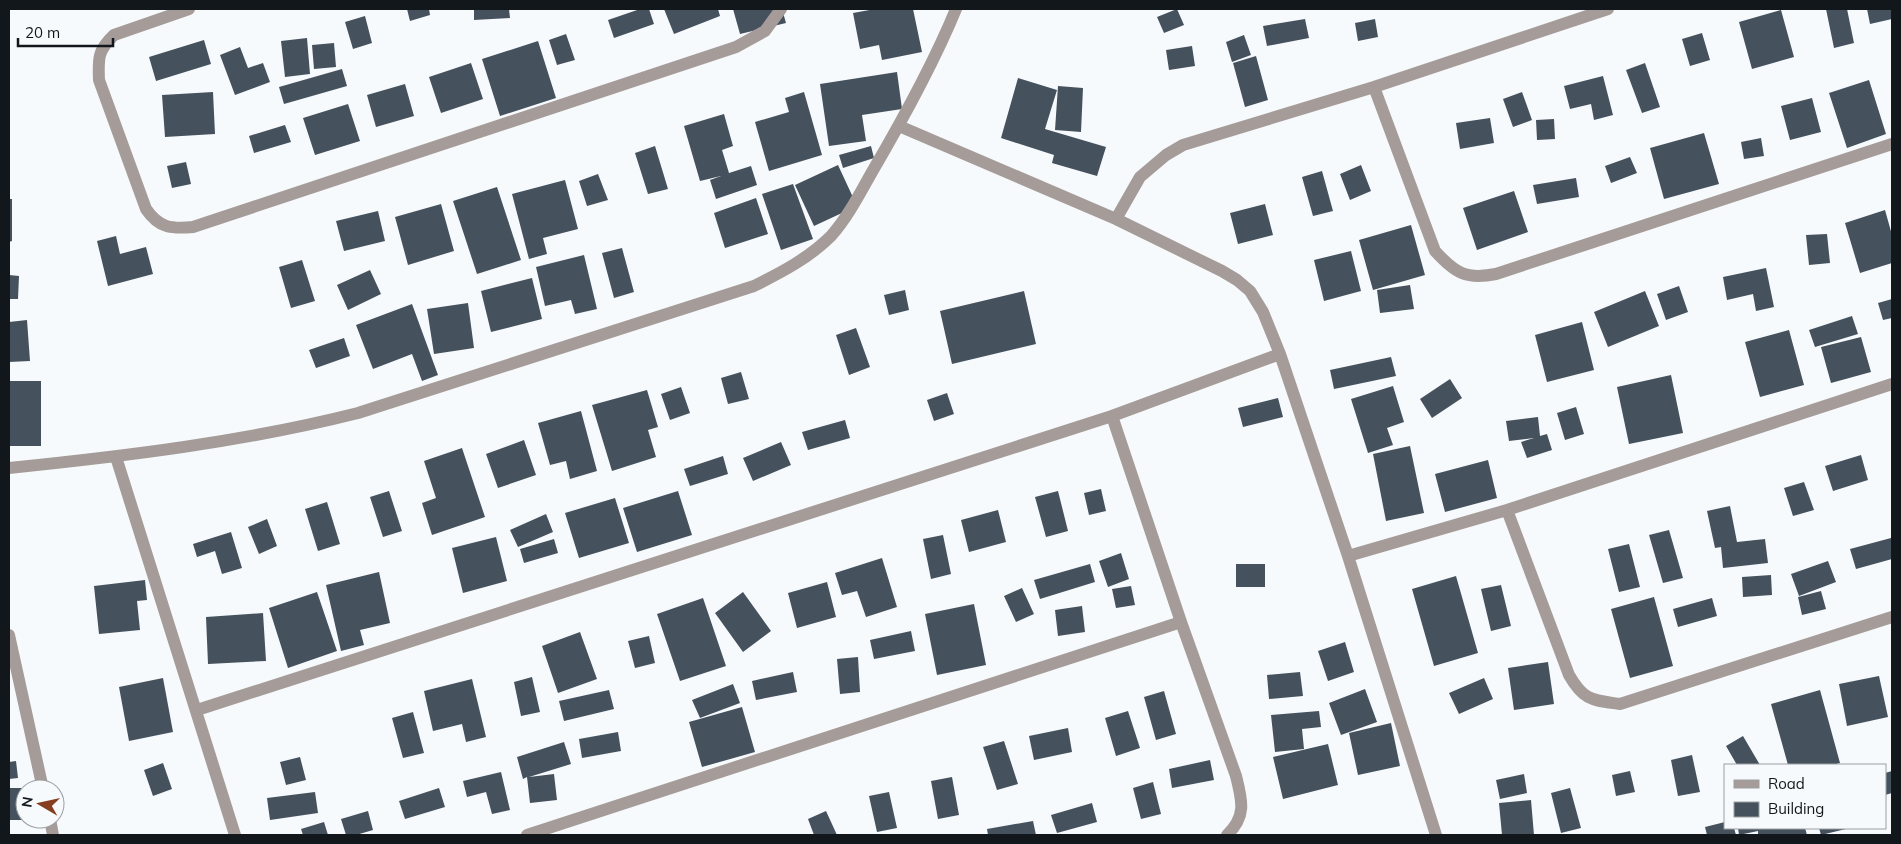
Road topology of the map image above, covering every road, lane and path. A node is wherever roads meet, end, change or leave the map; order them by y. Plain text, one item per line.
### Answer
1 (189, 9) edge
2 (781, 9) edge
3 (956, 9) edge
4 (1608, 9) edge
5 (1374, 87) junction
6 (899, 126) junction
7 (1892, 144) edge
8 (1116, 219) junction
9 (1280, 354) junction
10 (1892, 384) edge
11 (1112, 416) junction
12 (116, 457) junction
13 (9, 468) edge
14 (1507, 510) junction
15 (1348, 556) junction
16 (1892, 617) edge
17 (1181, 622) junction
18 (9, 635) edge
19 (14, 691) edge
20 (197, 710) junction
21 (40, 779) edge
22 (235, 835) edge
23 (527, 835) edge
24 (1227, 835) edge
25 (1436, 835) edge

1 - 2 street
3 - 6 street
4 - 5 street
5 - 7 street
5 - 8 street
6 - 8 street
6 - 12 street
8 - 9 street
9 - 11 street
9 - 15 street
10 - 14 street
11 - 17 street
11 - 20 street
12 - 13 street
12 - 20 street
14 - 15 street
14 - 16 street
15 - 25 street
17 - 23 street
17 - 24 street
18 - 19 street
19 - 21 street
20 - 22 street

